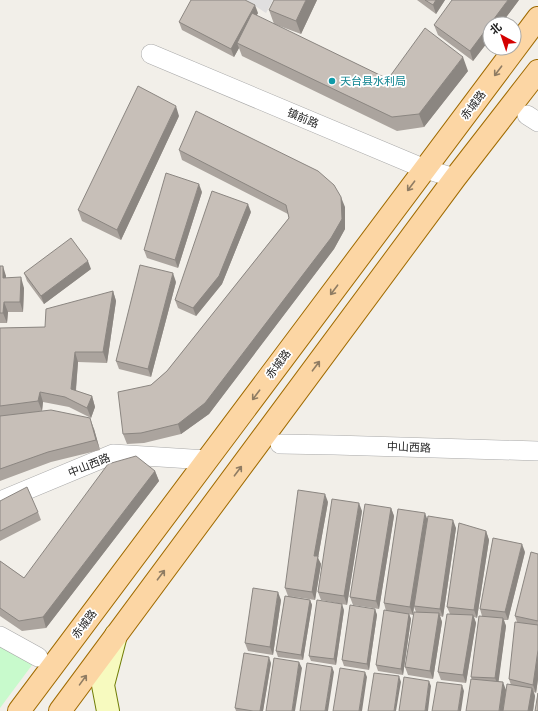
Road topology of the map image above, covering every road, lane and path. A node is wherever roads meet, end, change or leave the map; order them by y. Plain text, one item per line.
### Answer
1 (538, 18) edge
2 (151, 54) dead end
3 (538, 71) edge
4 (425, 169) junction
5 (455, 178) junction
6 (280, 444) dead end
7 (538, 451) edge
8 (206, 460) junction
9 (0, 500) edge
10 (116, 635) junction
11 (0, 636) edge
12 (38, 657) dead end
13 (19, 711) edge
14 (60, 711) edge
15 (108, 711) edge

1 -> 4 main road, 赤城路
2 - 4 street, 镇前路
3 - 5 main road
4 - 5 street, 镇前路
4 -> 8 main road, 赤城路
10 -> 5 main road
6 - 7 street, 中山西路
8 - 9 street, 中山西路
8 - 13 main road, 赤城路
14 -> 10 main road
10 - 15 main road
11 - 12 street

